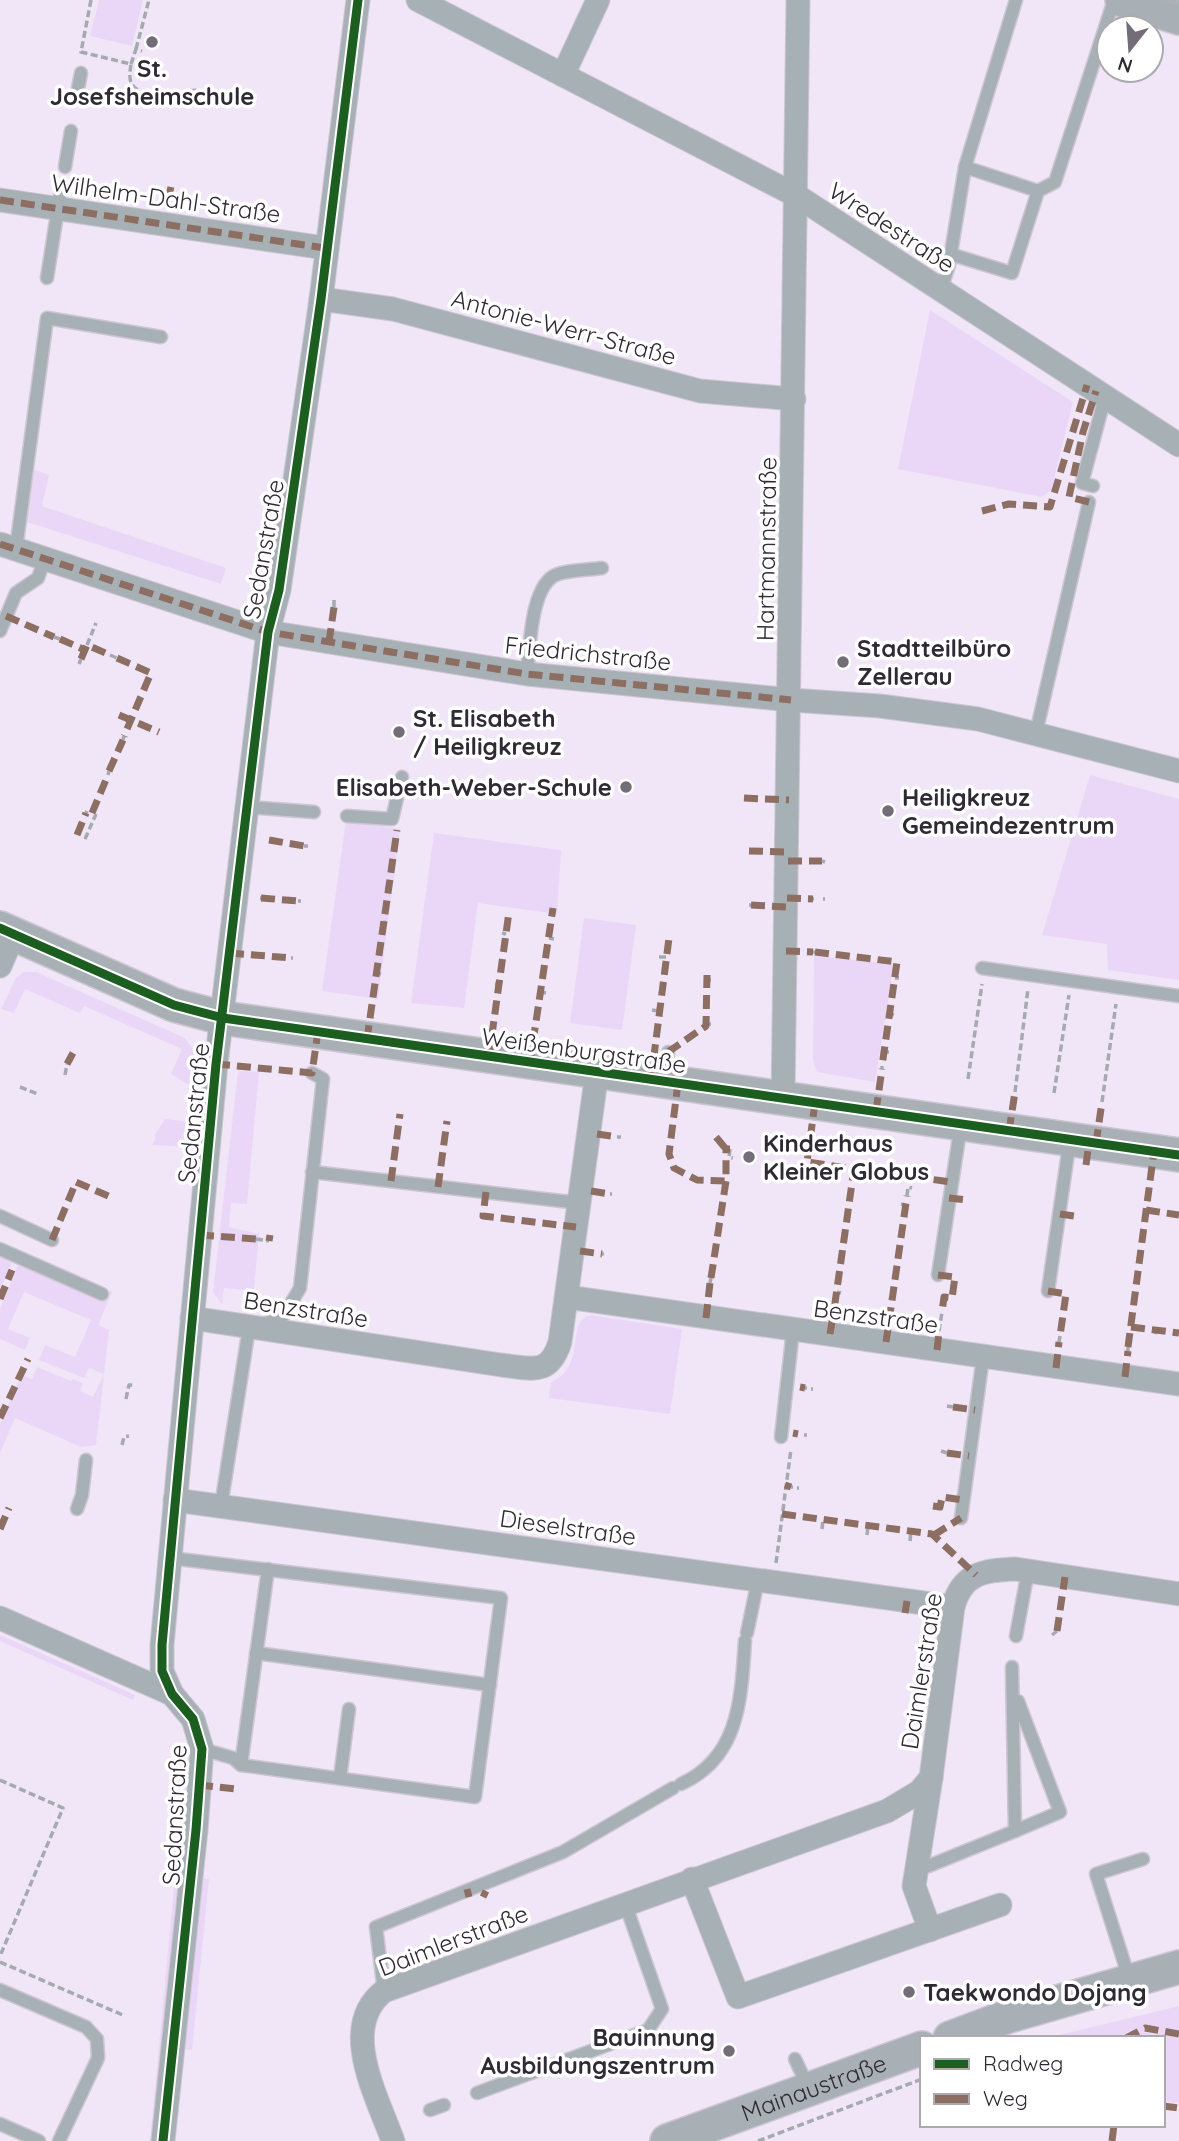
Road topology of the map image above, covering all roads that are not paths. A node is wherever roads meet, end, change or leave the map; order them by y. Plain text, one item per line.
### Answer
1 (358, 0) edge
2 (418, 0) edge
3 (598, 0) edge
4 (798, 0) edge
5 (1016, 0) edge
6 (1114, 0) edge
7 (1122, 0) edge
8 (1179, 18) edge
9 (81, 73) dead end
10 (563, 75) junction
11 (77, 94) dead end
12 (71, 131) dead end
13 (65, 167) dead end
14 (965, 167) junction
15 (1038, 191) junction
16 (797, 196) junction
17 (60, 199) junction
18 (0, 200) edge
19 (325, 248) junction
20 (950, 254) junction
21 (47, 278) dead end
22 (941, 290) junction
23 (321, 299) junction
24 (160, 337) dead end
25 (1105, 397) junction
26 (794, 399) junction
27 (1179, 445) edge
28 (1093, 486) dead end
29 (1089, 502) dead end
30 (8, 547) edge
31 (45, 558) junction
32 (602, 568) dead end
33 (0, 631) edge
34 (268, 632) junction
35 (527, 674) junction
36 (791, 700) junction
37 (1036, 733) junction
38 (1179, 771) edge
39 (402, 777) dead end
40 (248, 807) junction
41 (313, 812) dead end
42 (347, 816) dead end
43 (7, 931) edge
44 (0, 966) edge
45 (983, 968) road end
46 (1179, 996) edge
47 (223, 1018) junction
48 (597, 1072) junction
49 (312, 1073) dead end
50 (783, 1098) junction
51 (961, 1124) junction
52 (1070, 1139) junction
53 (1179, 1155) edge
54 (312, 1172) junction
55 (579, 1202) junction
56 (0, 1216) edge
57 (52, 1240) dead end
58 (0, 1249) edge
59 (938, 1275) dead end
60 (1048, 1291) dead end
61 (102, 1294) dead end
62 (567, 1297) junction
63 (192, 1318) junction
64 (248, 1328) junction
65 (793, 1331) junction
66 (983, 1357) junction
67 (1179, 1384) edge
68 (780, 1437) dead end
69 (86, 1460) dead end
70 (176, 1500) junction
71 (221, 1506) junction
72 (77, 1509) dead end
73 (961, 1518) dead end
74 (170, 1558) junction
75 (268, 1569) junction
76 (1028, 1571) junction
77 (765, 1581) junction
78 (1179, 1594) edge
79 (953, 1607) junction
80 (0, 1618) edge
81 (1016, 1636) dead end
82 (256, 1653) junction
83 (1012, 1667) dead end
84 (490, 1685) junction
85 (1014, 1691) junction
86 (172, 1694) junction
87 (349, 1709) dead end
88 (202, 1749) junction
89 (241, 1765) junction
90 (340, 1778) junction
91 (931, 1778) junction
92 (1015, 1831) junction
93 (1143, 1859) dead end
94 (916, 1871) junction
95 (692, 1879) junction
96 (625, 1903) junction
97 (1000, 1905) dead end
98 (930, 1930) junction
99 (1179, 1967) edge
100 (1130, 1981) junction
101 (0, 1990) edge
102 (384, 1991) junction
103 (955, 2036) edge
104 (920, 2048) edge
105 (477, 2093) dead end
106 (444, 2105) dead end
107 (430, 2110) dead end
108 (0, 2124) edge
109 (712, 2133) edge
110 (39, 2141) edge
111 (59, 2141) edge
112 (163, 2141) edge
113 (393, 2141) edge
114 (667, 2141) edge

1 - 19 street, Sedanstraße
2 - 10 street, Wredestraße
3 - 10 street
4 - 16 street, Hartmannstraße
5 - 14 lane
6 - 15 lane
7 - 8 street
9 - 11 lane
10 - 16 street, Wredestraße
12 - 13 lane
14 - 15 lane
14 - 20 lane
15 - 20 lane
16 - 22 street, Wredestraße
16 - 26 street, Hartmannstraße
17 - 18 street, Wilhelm-Dahl-Straße
17 - 19 street, Wilhelm-Dahl-Straße
17 - 21 lane
19 - 23 street, Sedanstraße
20 - 22 lane
22 - 25 street, Wredestraße
23 - 26 street, Antonie-Werr-Straße
23 - 34 street, Sedanstraße
24 - 30 lane
25 - 27 street, Wredestraße
25 - 28 lane
26 - 36 street, Hartmannstraße
29 - 37 lane
30 - 31 street, Friedrichstraße
31 - 33 lane
31 - 34 street, Friedrichstraße
32 - 35 lane
34 - 35 street, Friedrichstraße
34 - 40 street, Sedanstraße
35 - 36 street, Friedrichstraße
36 - 37 street, Friedrichstraße
36 - 50 street, Hartmannstraße
37 - 38 street, Friedrichstraße
39 - 42 lane
40 - 41 lane
40 - 47 street, Sedanstraße
43 - 44 street
43 - 47 street, Weißenburgstraße
45 - 46 lane
47 - 48 street, Weißenburgstraße
47 - 63 street, Sedanstraße
48 - 50 street, Weißenburgstraße
48 - 55 street, Benzstraße
49 - 54 lane
50 - 51 street, Weißenburgstraße
51 - 52 street, Weißenburgstraße
51 - 59 lane
52 - 53 street, Weißenburgstraße
52 - 60 lane
54 - 55 lane
54 - 64 lane
55 - 62 street, Benzstraße
56 - 57 lane
58 - 61 lane
62 - 64 street, Benzstraße
62 - 65 street, Benzstraße
63 - 64 street, Benzstraße
63 - 70 street, Sedanstraße
64 - 71 lane
65 - 66 street, Benzstraße
65 - 68 lane
66 - 67 street, Benzstraße
66 - 73 lane
69 - 72 lane
70 - 71 street, Dieselstraße
70 - 74 street, Sedanstraße
71 - 77 street, Dieselstraße
74 - 75 lane
74 - 86 street, Sedanstraße
75 - 82 lane
75 - 84 lane
76 - 78 street, Daimlerstraße
76 - 79 street, Daimlerstraße
76 - 81 lane
77 - 79 street, Dieselstraße
77 - 102 lane
79 - 91 street, Daimlerstraße
80 - 86 street
82 - 84 lane
82 - 89 lane
83 - 85 lane
84 - 90 lane
85 - 92 lane
85 - 92 lane
86 - 88 street, Sedanstraße
87 - 90 lane
88 - 89 lane
88 - 112 street, Sedanstraße
89 - 90 lane
91 - 94 street, Daimlerstraße
91 - 95 street, Daimlerstraße
92 - 94 lane
93 - 100 lane
94 - 98 street, Daimlerstraße
95 - 96 street, Daimlerstraße
95 - 98 street
96 - 102 street, Daimlerstraße
96 - 105 lane
97 - 98 street
99 - 100 street
100 - 103 street
101 - 111 lane
102 - 113 street, Daimlerstraße
104 - 109 street, Mainaustraße
106 - 107 lane
108 - 110 lane
109 - 114 street, Mainaustraße

